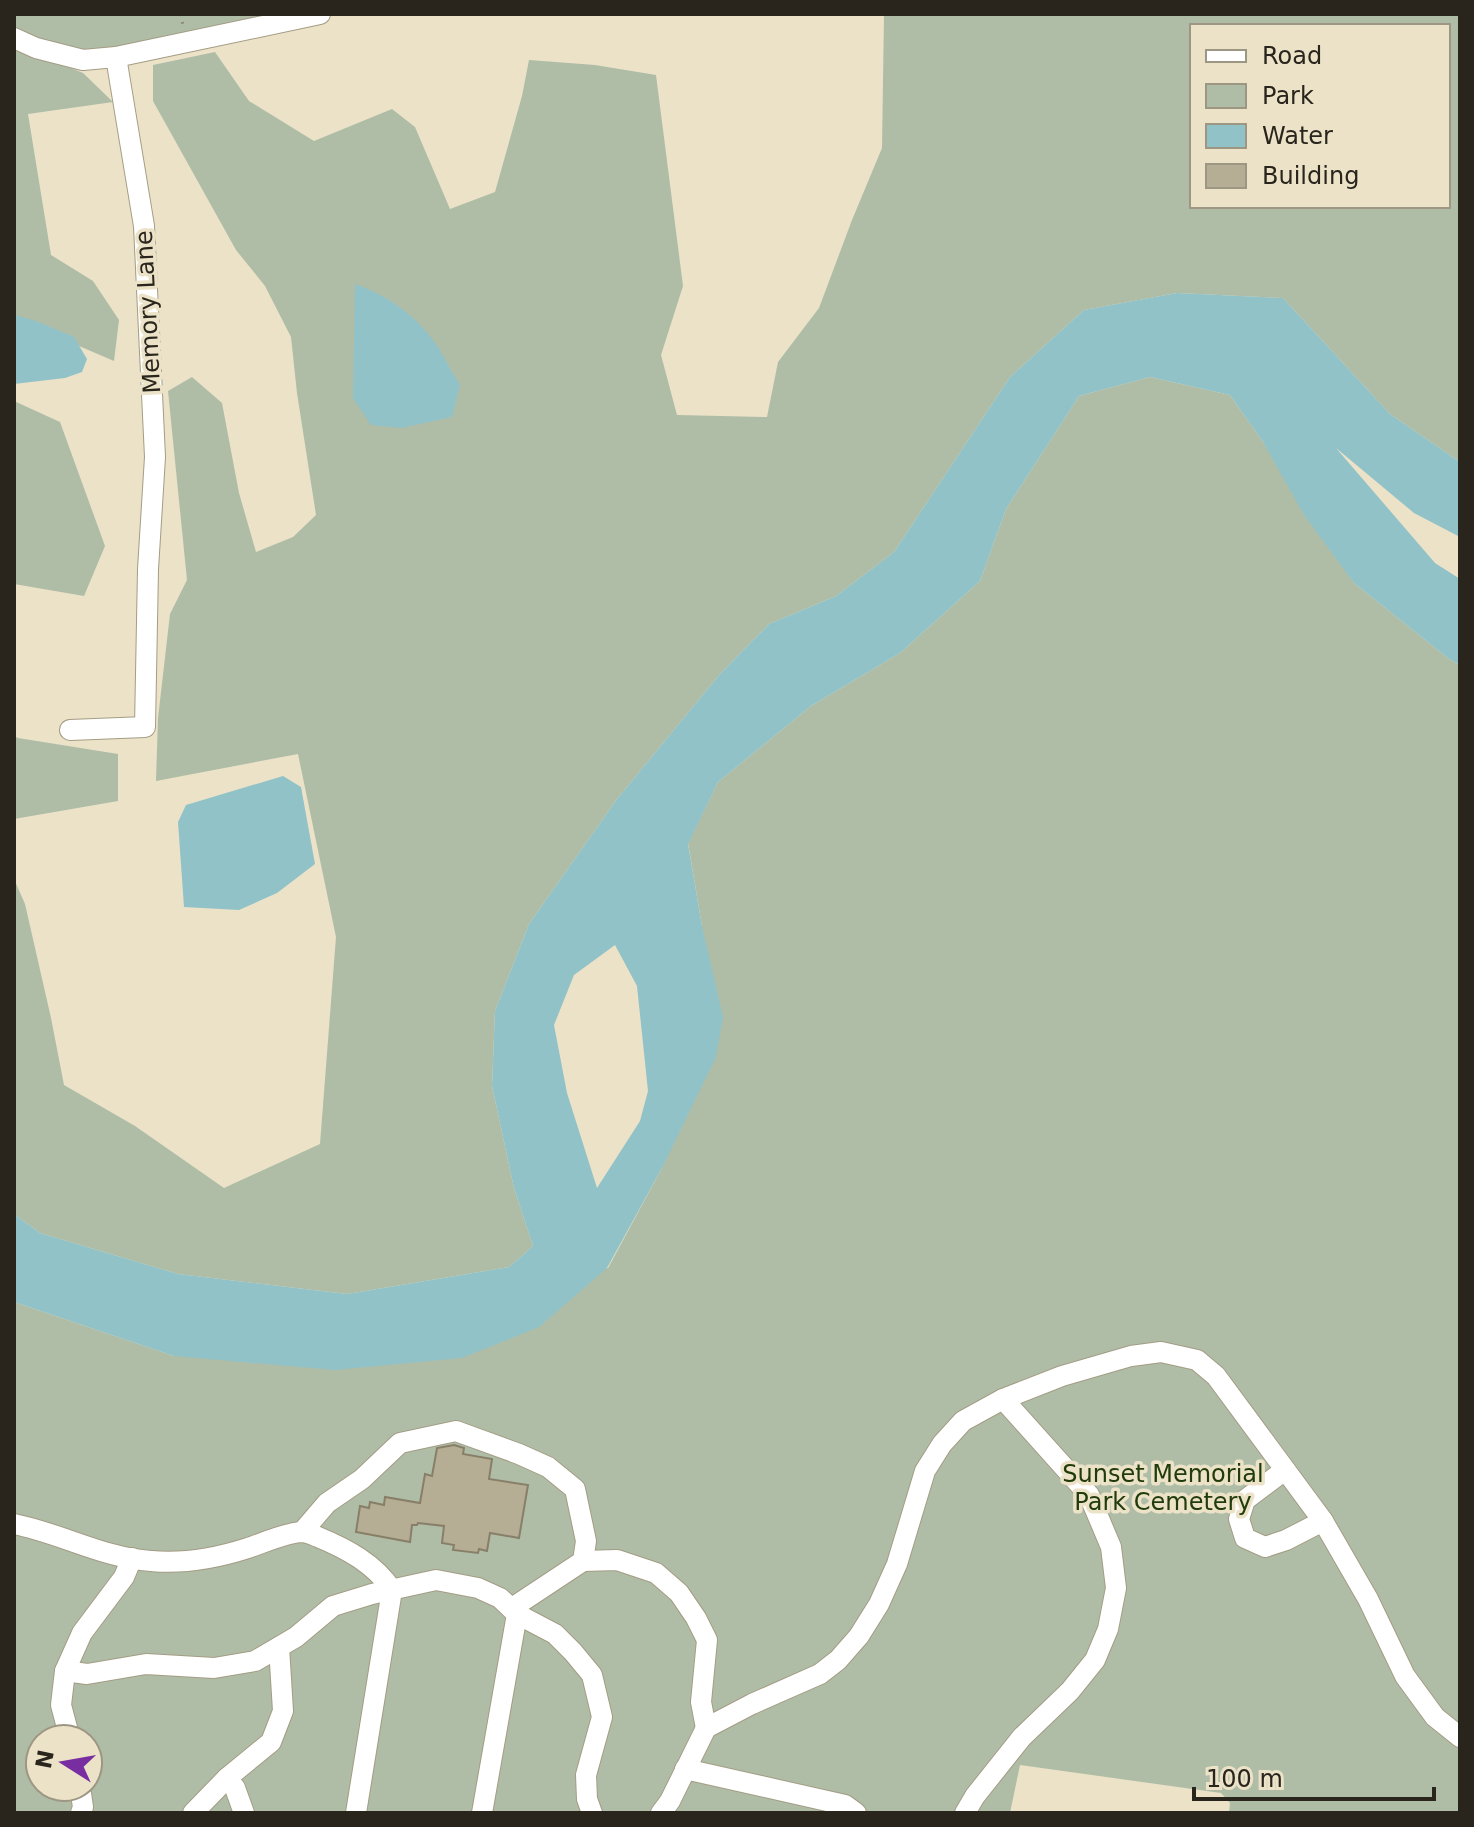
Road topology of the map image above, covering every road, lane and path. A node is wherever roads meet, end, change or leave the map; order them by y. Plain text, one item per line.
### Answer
1 (320, 14) edge
2 (14, 38) edge
3 (116, 57) junction
4 (70, 730) dead end
5 (1003, 1399) junction
6 (1285, 1470) junction
7 (1323, 1521) junction
8 (14, 1524) edge
9 (303, 1531) junction
10 (132, 1558) junction
11 (583, 1561) junction
12 (392, 1590) junction
13 (514, 1611) junction
14 (279, 1647) junction
15 (65, 1671) junction
16 (66, 1723) edge
17 (706, 1728) junction
18 (1460, 1737) edge
19 (685, 1769) junction
20 (227, 1778) junction
21 (193, 1813) edge
22 (244, 1813) edge
23 (356, 1813) edge
24 (482, 1813) edge
25 (592, 1813) edge
26 (661, 1813) edge
27 (856, 1813) edge
28 (965, 1813) edge

1 - 3 street
2 - 3 street
3 - 4 street, Memory Lane
5 - 6 street
5 - 17 street
5 - 28 street
6 - 7 street
6 - 7 street
7 - 18 street
8 - 10 street
9 - 10 street
9 - 11 street
9 - 12 street
10 - 15 street
11 - 13 street
11 - 17 street
12 - 13 street
12 - 14 street
12 - 23 street
13 - 24 street
13 - 25 street
14 - 15 street
14 - 20 street
15 - 16 street
17 - 19 street
19 - 26 street
19 - 27 street
20 - 21 street
20 - 22 street

